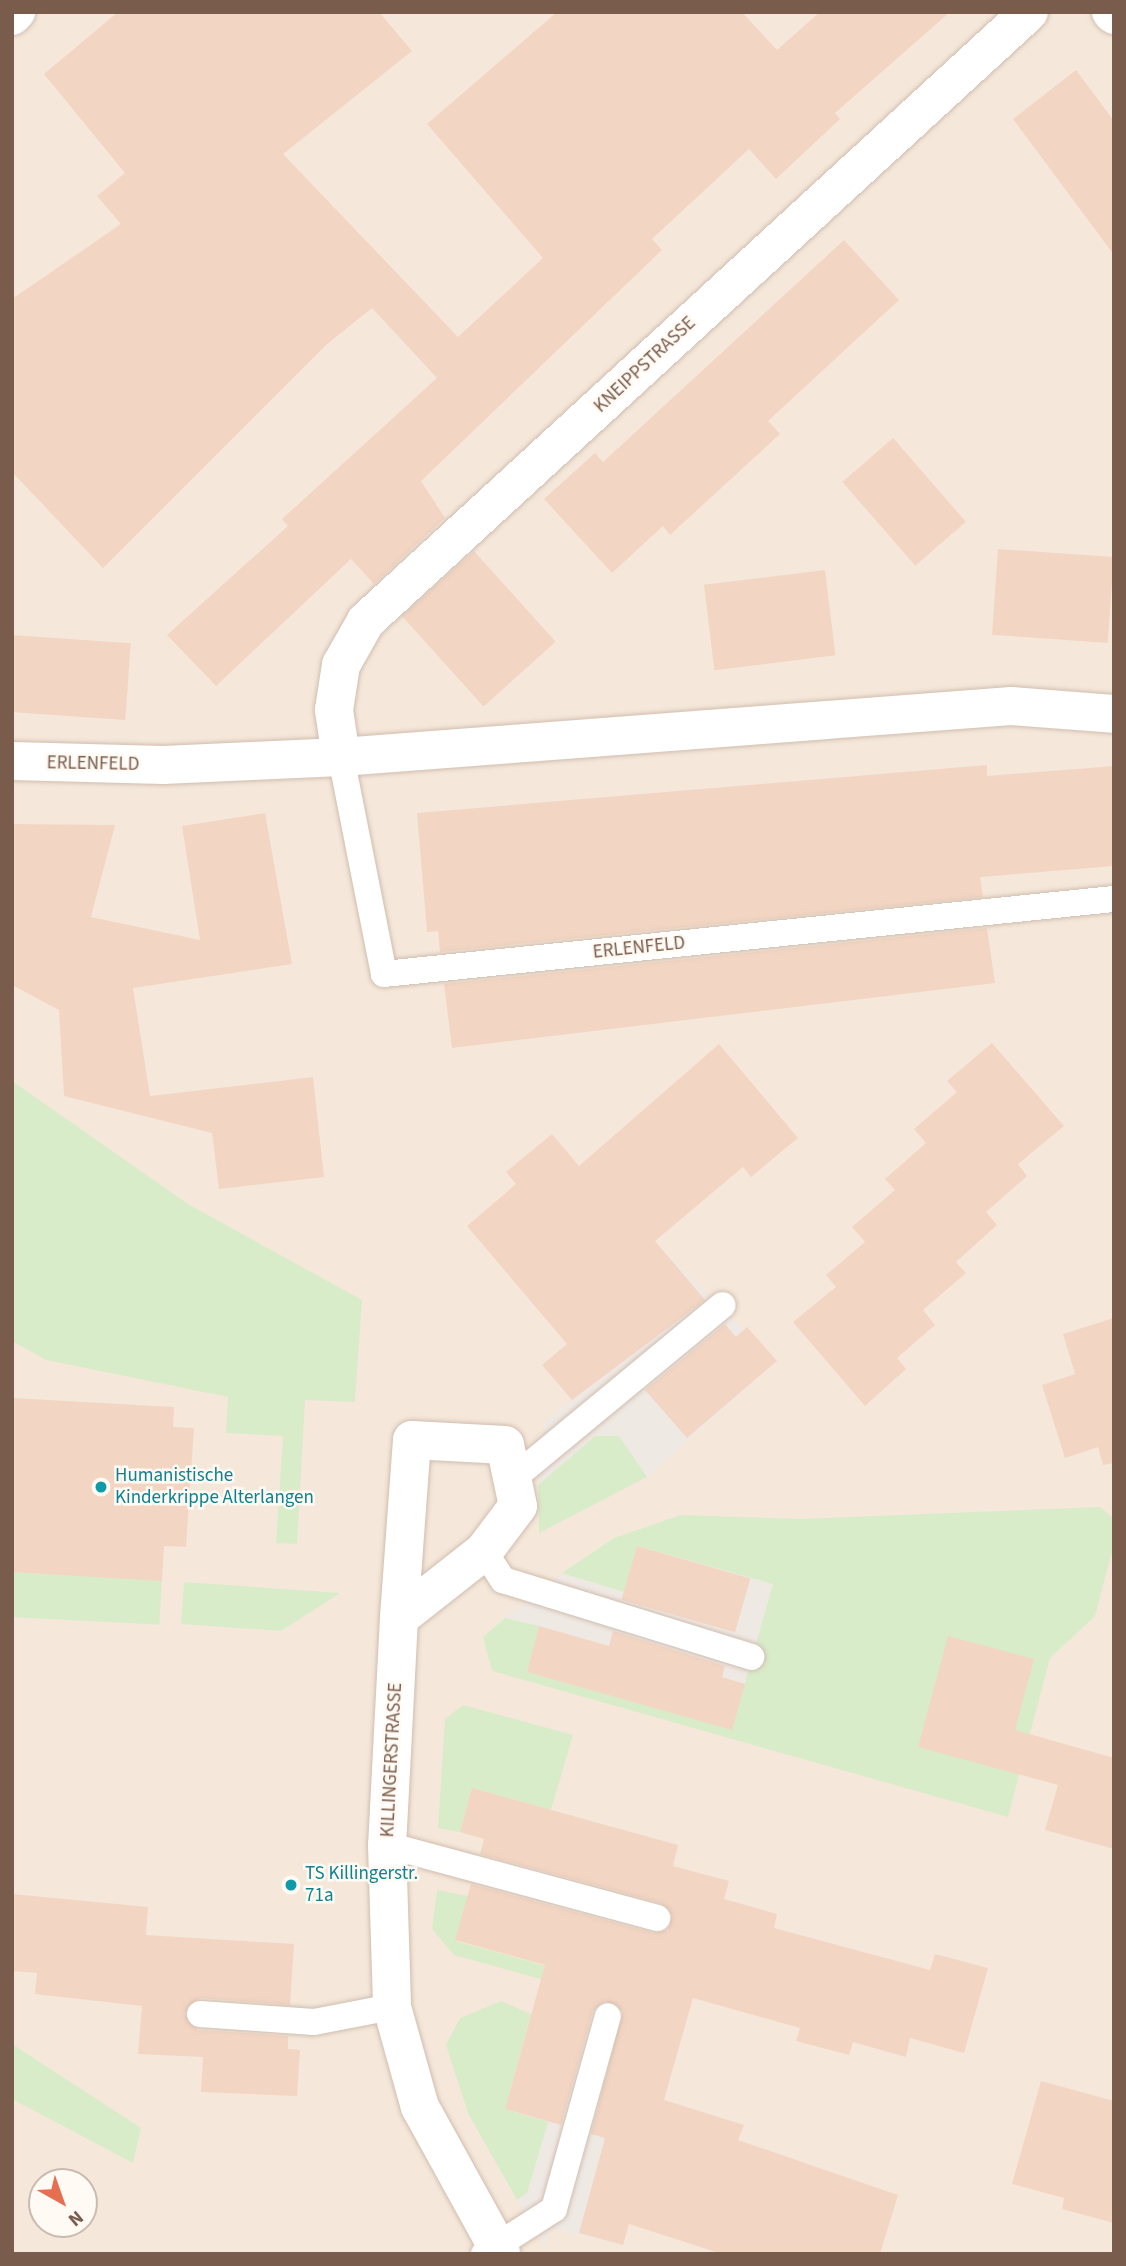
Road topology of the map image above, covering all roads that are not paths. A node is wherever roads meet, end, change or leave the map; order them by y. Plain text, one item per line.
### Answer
1 (1029, 12) edge
2 (1114, 715) edge
3 (341, 757) junction
4 (12, 761) edge
5 (1114, 899) edge
6 (723, 1305) dead end
7 (516, 1476) junction
8 (484, 1551) junction
9 (399, 1618) junction
10 (751, 1657) dead end
11 (387, 1845) junction
12 (657, 1918) dead end
13 (391, 2007) junction
14 (200, 2014) dead end
15 (608, 2016) dead end
16 (494, 2251) edge

1 - 3 street, KNEIPPSTRASSE
2 - 3 street, ERLENFELD
3 - 4 street, ERLENFELD
3 - 5 lane, ERLENFELD
6 - 7 lane
7 - 8 street, KILLINGERSTRASSE
7 - 9 street, KILLINGERSTRASSE
8 - 9 street, KILLINGERSTRASSE
8 - 10 lane
9 - 11 street, KILLINGERSTRASSE
11 - 12 lane
11 - 13 street, KILLINGERSTRASSE
13 - 14 lane
13 - 16 street, KILLINGERSTRASSE
15 - 16 lane

